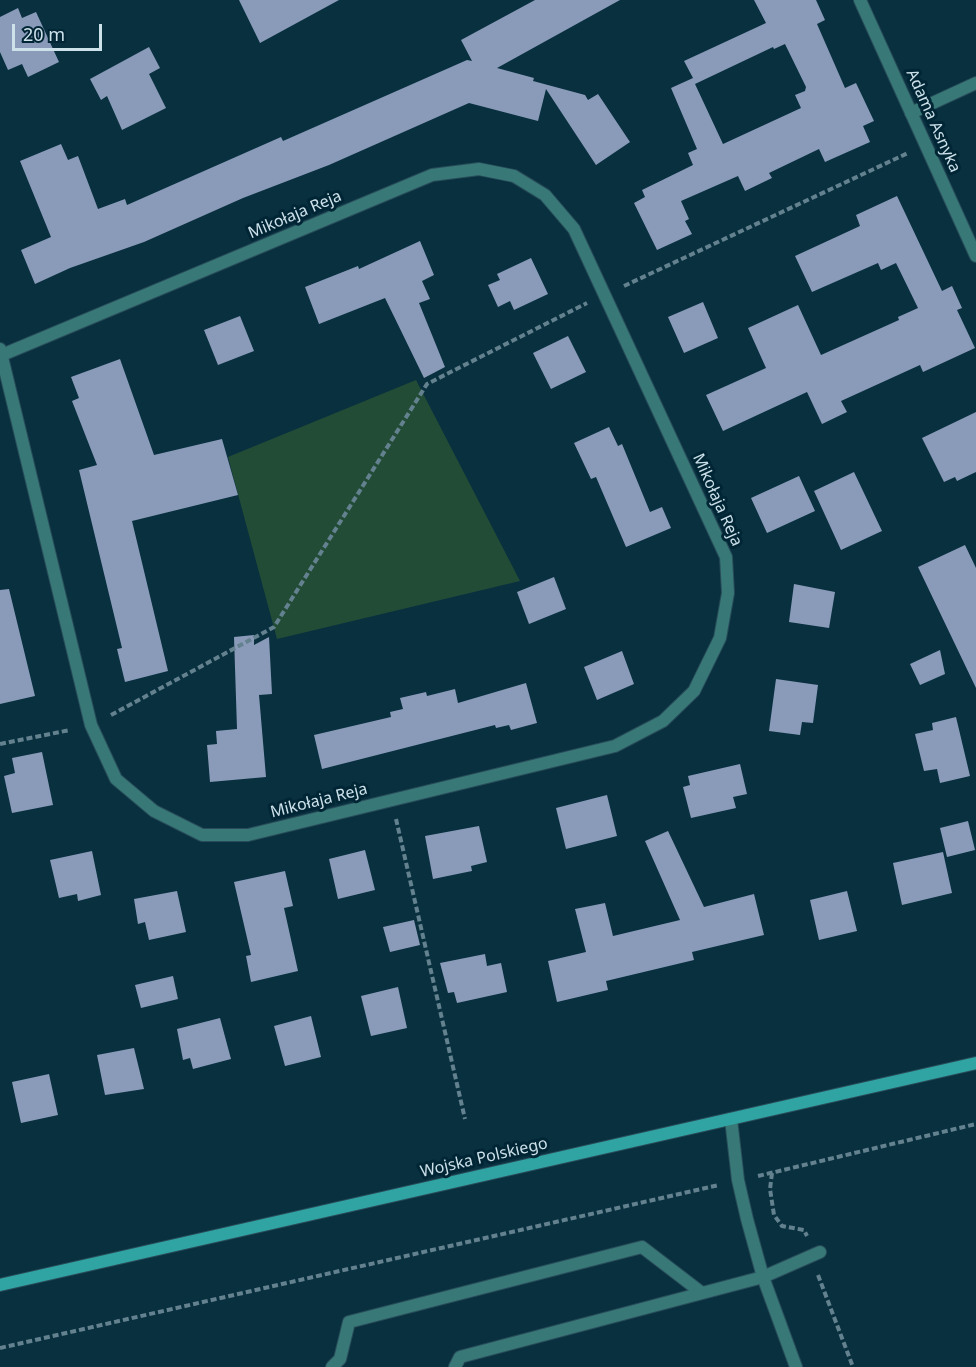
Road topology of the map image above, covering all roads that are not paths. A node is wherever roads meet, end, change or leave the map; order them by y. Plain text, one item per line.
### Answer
1 (860, 0) edge
2 (976, 83) edge
3 (911, 114) junction
4 (976, 255) edge
5 (1, 352) edge
6 (976, 1063) edge
7 (731, 1119) junction
8 (820, 1252) dead end
9 (763, 1277) junction
10 (0, 1285) edge
11 (702, 1293) junction
12 (332, 1367) edge
13 (455, 1367) edge
14 (796, 1367) edge

1 - 3 street, Adama Asnyka
2 - 3 street
3 - 4 street, Adama Asnyka
5 - 5 street, Mikołaja Reja
6 - 7 main road, Wojska Polskiego
7 - 9 street
7 - 10 main road, Wojska Polskiego
8 - 9 street
9 - 11 street
9 - 14 street
11 - 12 street
11 - 13 street

